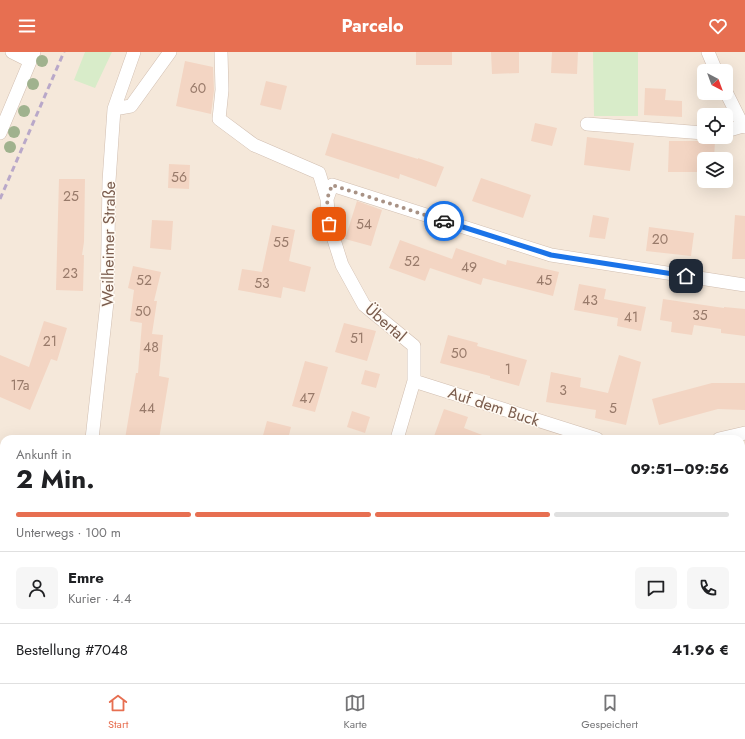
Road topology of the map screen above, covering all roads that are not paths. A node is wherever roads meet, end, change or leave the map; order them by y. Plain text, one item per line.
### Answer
1 (12, 52) edge
2 (134, 52) edge
3 (170, 52) edge
4 (222, 52) edge
5 (708, 52) edge
6 (32, 56) edge
7 (713, 64) edge
8 (730, 100) edge
9 (114, 110) junction
10 (587, 124) dead end
11 (744, 127) edge
12 (733, 129) edge
13 (697, 132) edge
14 (0, 133) edge
15 (327, 199) junction
16 (745, 285) edge
17 (414, 381) junction
18 (92, 435) edge
19 (398, 435) edge
20 (584, 435) edge

1 - 6 street
2 - 9 street, Weilheimer Straße
3 - 9 street
4 - 15 street
5 - 7 street
6 - 14 street
8 - 11 street
9 - 18 street, Weilheimer Straße
10 - 13 street
11 - 12 street
15 - 16 street, Übertal
15 - 17 street, Übertal
17 - 19 street, Übertal
17 - 20 street, Auf dem Buck

